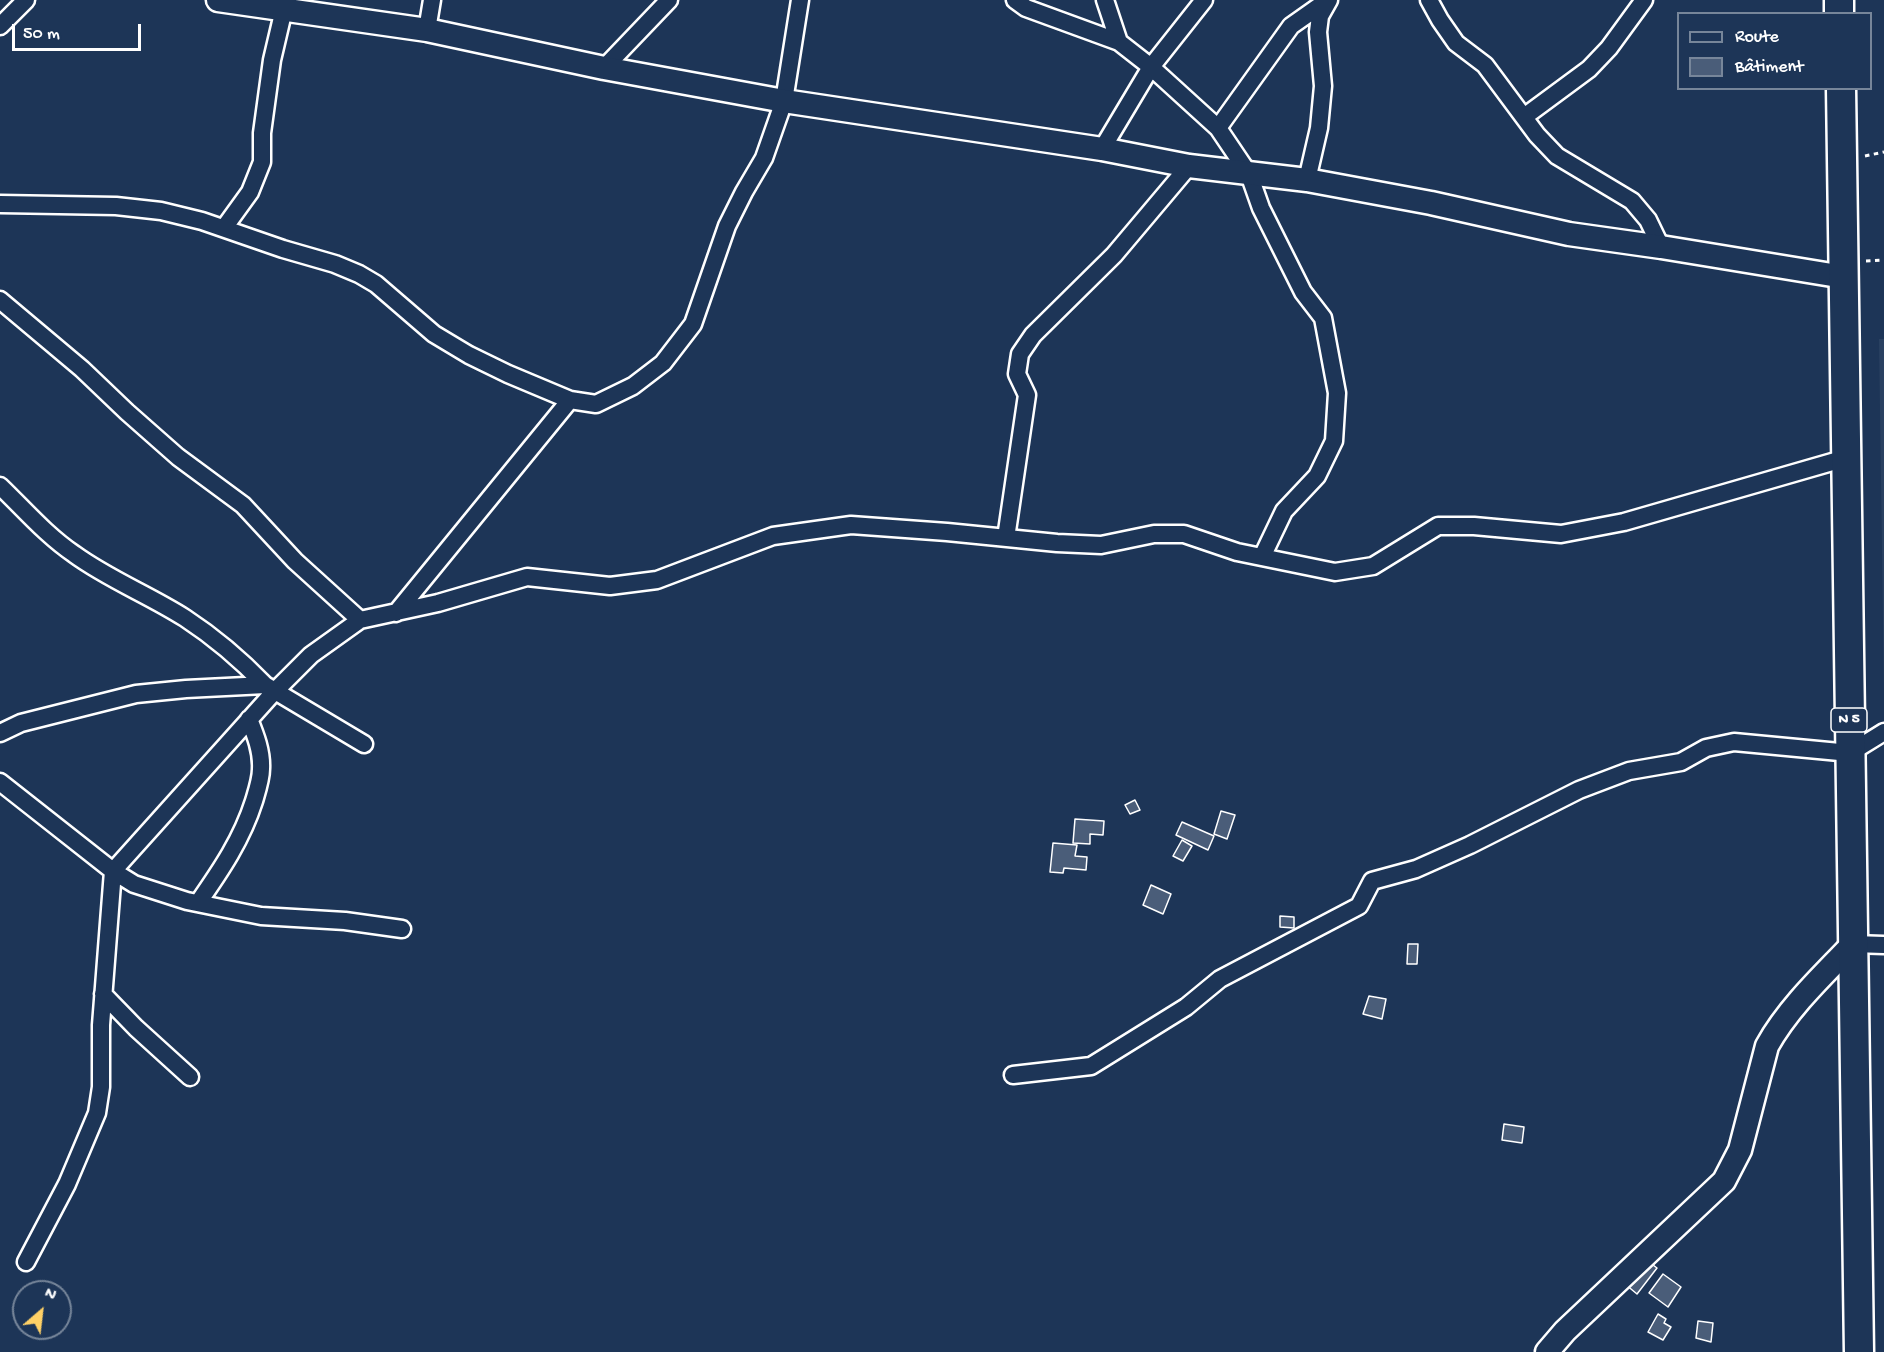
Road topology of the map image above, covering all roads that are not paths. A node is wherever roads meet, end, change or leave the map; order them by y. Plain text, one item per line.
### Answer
1 (26, 0) edge
2 (218, 0) edge
3 (432, 0) edge
4 (669, 0) edge
5 (800, 0) edge
6 (1015, 0) edge
7 (1106, 0) edge
8 (1204, 0) edge
9 (1329, 0) edge
10 (1430, 0) edge
11 (1644, 0) edge
12 (279, 6) edge
13 (0, 26) edge
14 (427, 30) junction
15 (1119, 42) junction
16 (1151, 67) junction
17 (604, 68) junction
18 (1841, 90) edge
19 (784, 101) junction
20 (1524, 117) junction
21 (1218, 128) junction
22 (1102, 149) junction
23 (1189, 165) junction
24 (1249, 174) junction
25 (1307, 180) junction
26 (0, 204) edge
27 (224, 228) junction
28 (1661, 247) junction
29 (1844, 277) junction
30 (0, 300) edge
31 (570, 400) junction
32 (1846, 458) junction
33 (0, 486) edge
34 (1006, 538) junction
35 (1262, 557) junction
36 (396, 613) junction
37 (360, 620) junction
38 (270, 688) junction
39 (249, 718) junction
40 (1884, 732) edge
41 (0, 733) edge
42 (364, 744) dead end
43 (1850, 753) junction
44 (0, 782) edge
45 (113, 871) junction
46 (198, 903) junction
47 (402, 929) dead end
48 (1853, 944) junction
49 (1884, 945) edge
50 (103, 994) junction
51 (1013, 1075) dead end
52 (190, 1077) dead end
53 (26, 1262) dead end
54 (1547, 1352) edge
55 (1859, 1352) edge

1 - 13 street
2 - 12 street
3 - 14 street
4 - 17 street
5 - 19 street
6 - 15 street
7 - 15 street
8 - 16 street
9 - 21 street
9 - 25 street
10 - 20 street
11 - 20 street
12 - 14 street
12 - 27 street
14 - 17 street
15 - 16 street
16 - 21 street
16 - 22 street
17 - 19 street
18 - 29 highway, N 5
19 - 22 street
19 - 31 street
20 - 28 street
21 - 24 street
22 - 23 street
23 - 24 street
23 - 34 street
24 - 25 street
24 - 35 street
25 - 28 street
26 - 27 street
27 - 31 street
28 - 29 street
29 - 32 highway, N 5
30 - 37 street
31 - 36 street
32 - 35 street
32 - 43 highway, N 5
33 - 38 street
34 - 35 street
34 - 36 street
36 - 37 street
37 - 38 street
38 - 39 street
38 - 41 street
38 - 42 street
39 - 45 street
39 - 46 street
40 - 43 street
43 - 48 highway, N 5
43 - 51 street
44 - 45 street
45 - 46 street
45 - 50 street
46 - 47 street
48 - 49 street
48 - 54 street
48 - 55 highway, N 5
50 - 52 street
50 - 53 street

